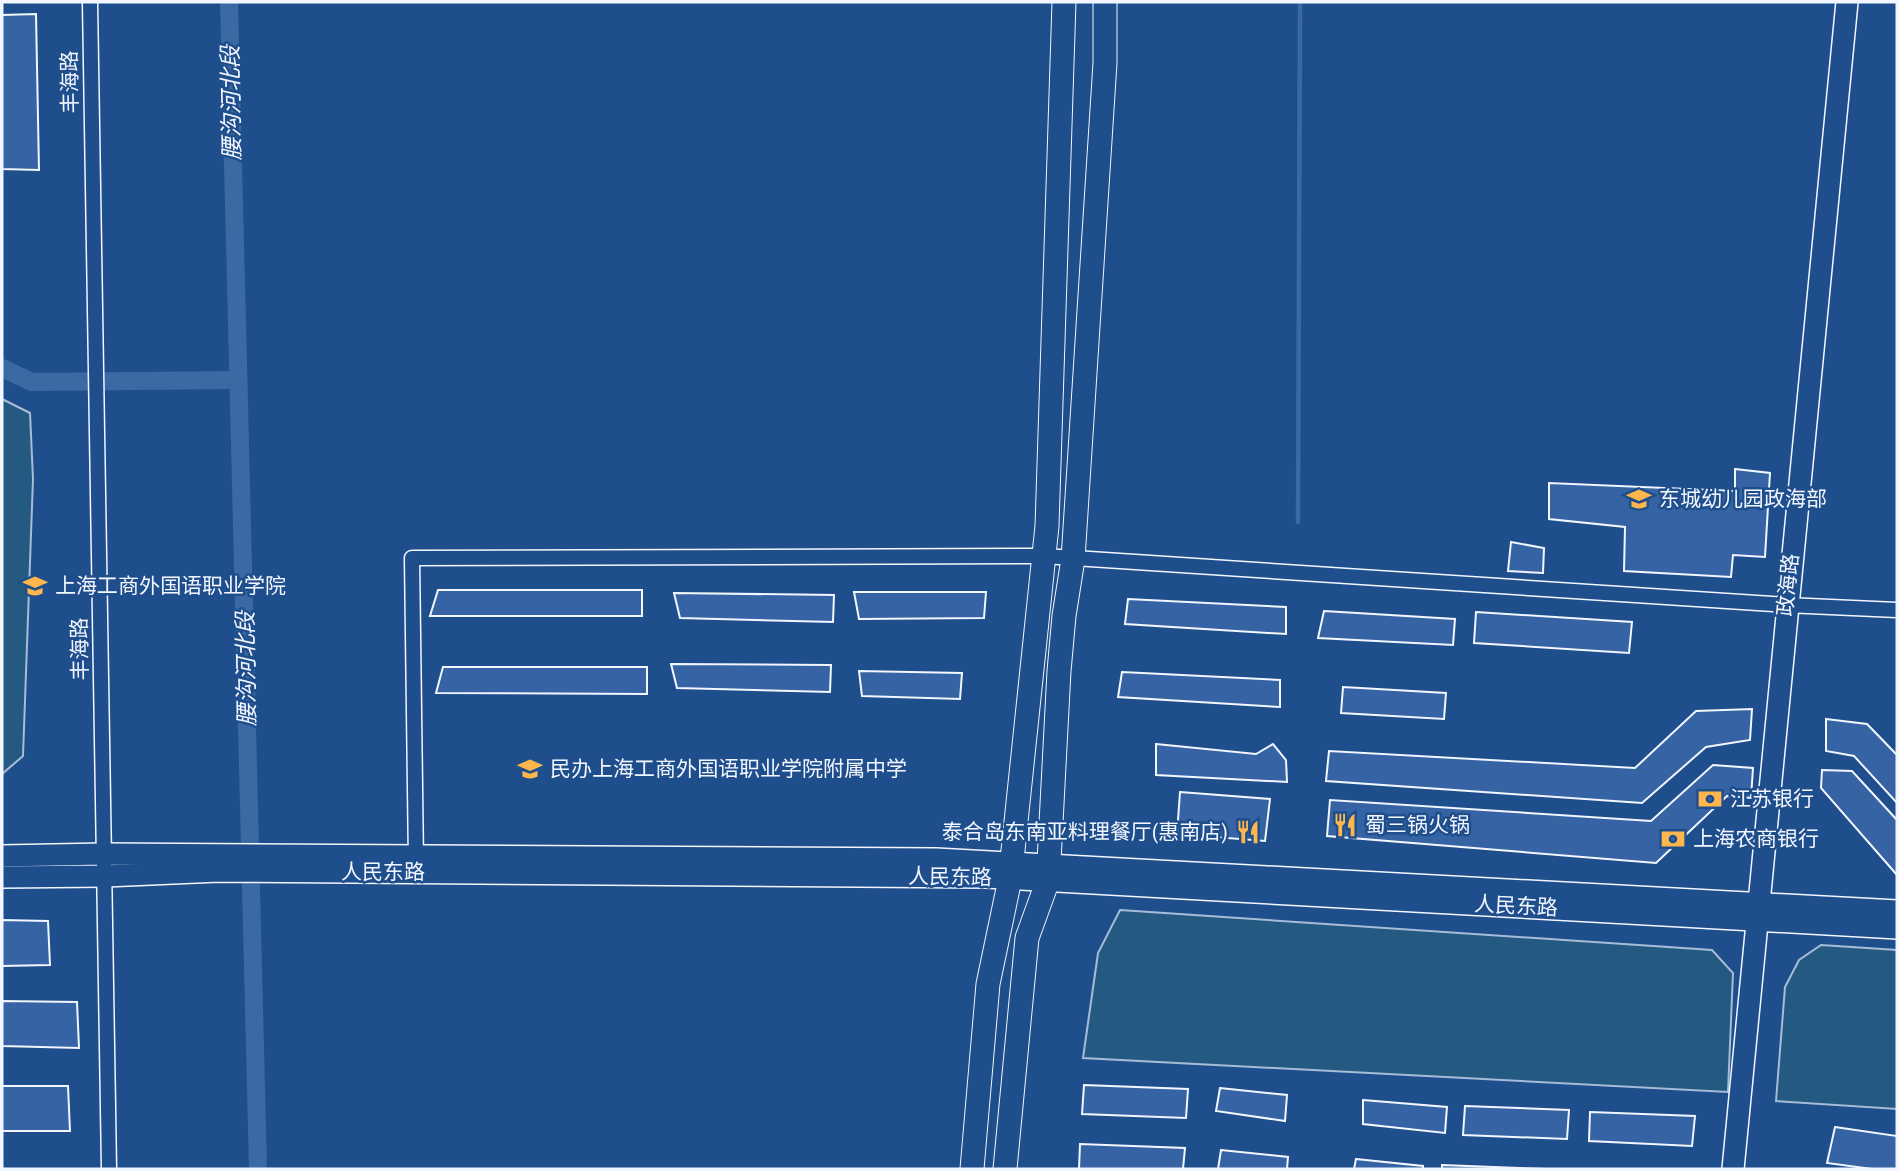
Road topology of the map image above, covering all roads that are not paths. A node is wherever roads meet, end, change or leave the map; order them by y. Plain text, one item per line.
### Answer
1 (90, 2) edge
2 (1064, 2) edge
3 (1105, 2) edge
4 (1847, 2) edge
5 (1044, 556) junction
6 (1073, 559) junction
7 (1786, 605) junction
8 (1897, 610) edge
9 (104, 854) junction
10 (2, 856) edge
11 (219, 863) junction
12 (416, 864) junction
13 (1010, 870) junction
14 (1048, 872) junction
15 (105, 876) junction
16 (2, 877) edge
17 (1897, 911) edge
18 (1757, 912) junction
19 (1897, 928) edge
20 (109, 1169) edge
21 (972, 1169) edge
22 (1004, 1169) edge
23 (1732, 1169) edge

1 - 9 street, 丰海路
2 - 5 main road
3 - 6 main road
4 - 7 street, 政海路
5 - 6 street
5 - 12 street
5 - 13 main road
6 - 7 street
6 - 14 main road
7 - 8 street
7 - 18 street, 政海路
9 - 10 street, 人民东路
9 - 11 street, 人民东路
9 - 15 street, 丰海路
11 - 12 street, 人民东路
11 - 15 street, 人民东路
12 - 13 street, 人民东路
13 - 14 street, 人民东路
13 - 21 main road
14 - 18 street, 人民东路
14 - 22 main road
15 - 16 street, 人民东路
15 - 20 street, 丰海路
17 - 18 street, 人民东路
18 - 19 street, 人民东路
18 - 23 street, 政海路

